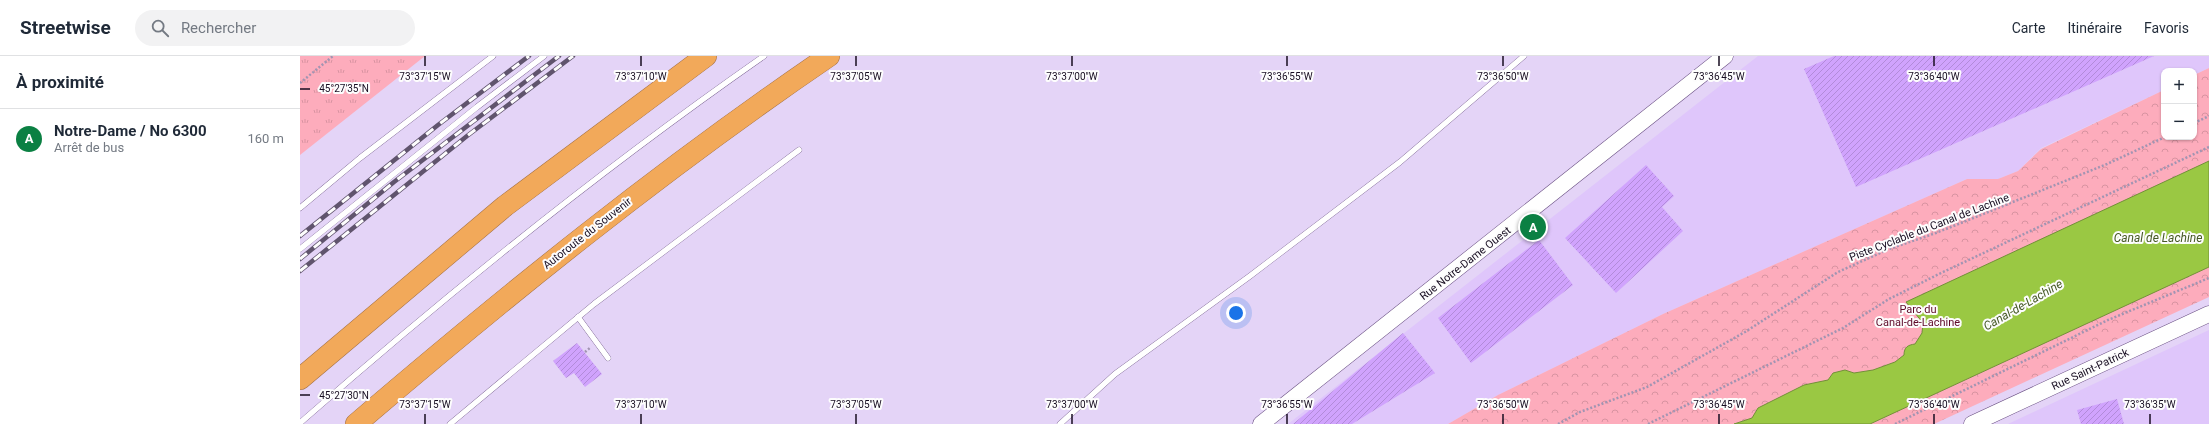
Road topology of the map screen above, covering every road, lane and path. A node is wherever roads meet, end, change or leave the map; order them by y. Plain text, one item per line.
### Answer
1 (332, 56) edge
2 (493, 56) edge
3 (544, 56) edge
4 (706, 56) edge
5 (764, 56) edge
6 (829, 56) edge
7 (1524, 56) edge
8 (1725, 56) edge
9 (300, 83) edge
10 (2209, 116) edge
11 (2197, 122) edge
12 (2161, 139) edge
13 (2209, 147) edge
14 (799, 150) dead end
15 (300, 208) edge
16 (300, 249) edge
17 (2209, 278) edge
18 (2209, 314) edge
19 (578, 317) junction
20 (448, 345) junction
21 (608, 358) dead end
22 (300, 379) edge
23 (300, 423) edge
24 (356, 424) edge
25 (370, 424) edge
26 (450, 424) edge
27 (1060, 424) edge
28 (1261, 424) edge
29 (1558, 424) edge
30 (1648, 424) edge
31 (1894, 424) edge
32 (1972, 424) edge

1 - 9 path
2 - 15 lane
3 - 16 lane
4 - 22 highway
5 - 23 lane
6 - 20 highway, Autoroute du Souvenir
7 - 27 lane
8 - 28 main road, Rue Notre-Dame Ouest
10 - 11 path
12 - 29 path, Piste Cyclable du Canal de Lachine
13 - 30 path
14 - 19 lane
17 - 31 path
18 - 32 main road, Rue Saint-Patrick
19 - 21 lane
19 - 26 lane
20 - 24 highway, Autoroute du Souvenir
20 - 25 highway

